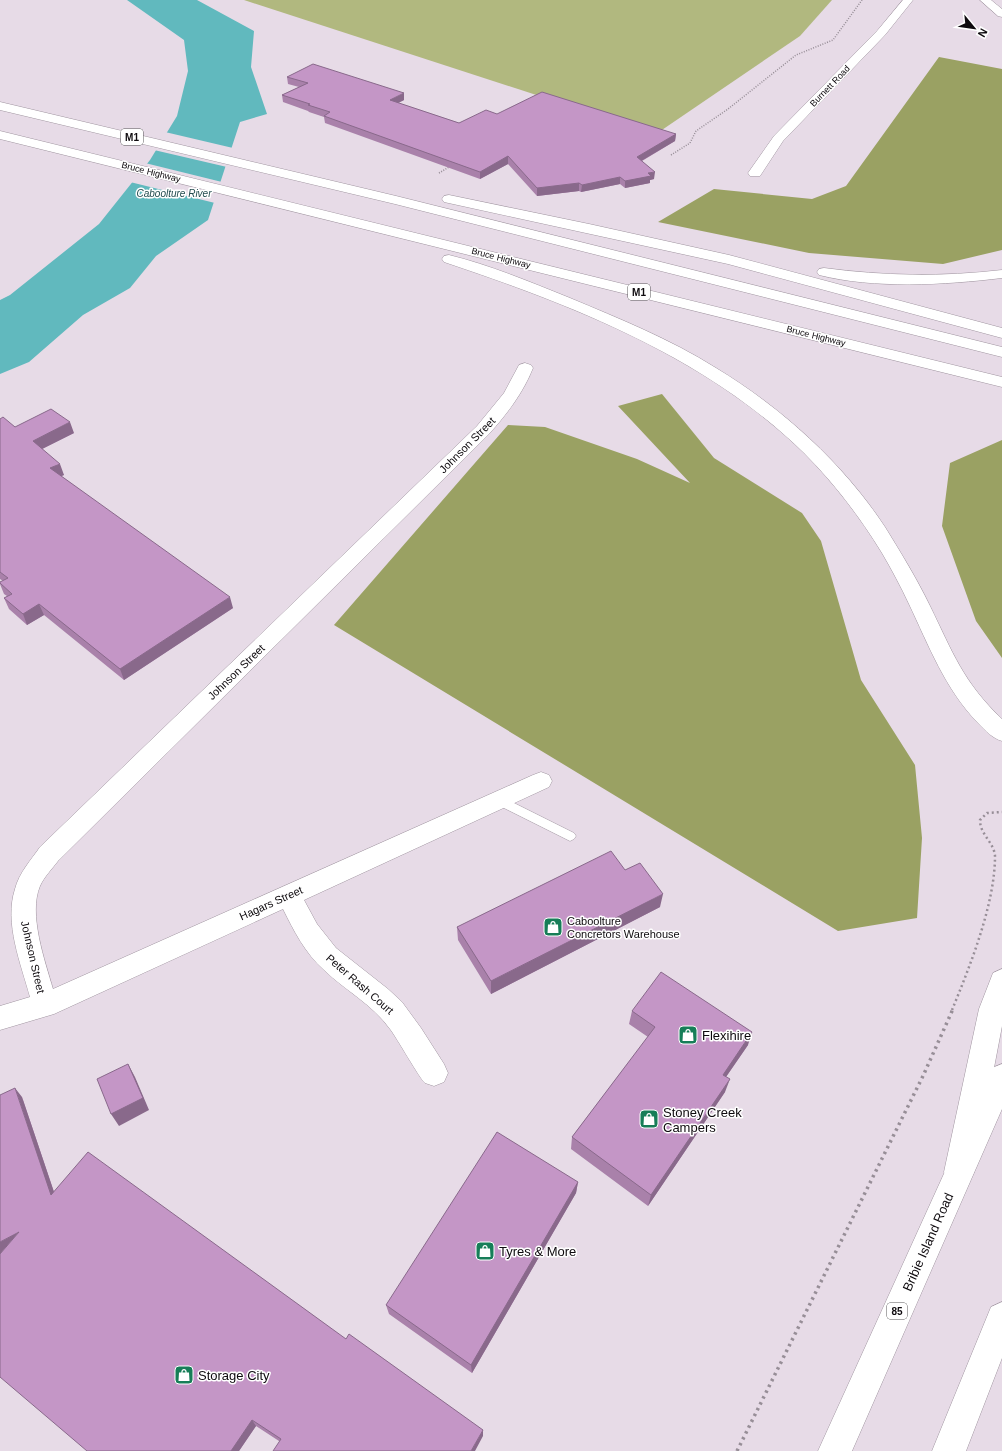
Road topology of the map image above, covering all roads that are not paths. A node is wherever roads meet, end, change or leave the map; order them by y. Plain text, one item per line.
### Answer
1 (908, 0) edge
2 (985, 0) edge
3 (1002, 14) edge
4 (0, 106) edge
5 (0, 135) edge
6 (755, 173) dead end
7 (308, 179) junction
8 (277, 204) junction
9 (707, 254) junction
10 (1002, 274) edge
11 (1002, 333) edge
12 (1002, 352) edge
13 (525, 368) dead end
14 (1002, 382) edge
15 (1002, 733) edge
16 (541, 781) dead end
17 (498, 800) junction
18 (570, 836) dead end
19 (289, 895) junction
20 (1002, 981) edge
21 (45, 1005) junction
22 (0, 1018) edge
23 (434, 1073) dead end
24 (1002, 1076) edge
25 (959, 1172) junction
26 (1002, 1318) edge
27 (835, 1451) edge
28 (949, 1451) edge

1 - 6 main road, Burnett Road
2 - 3 main road
4 - 7 main road, M1
5 - 8 main road, Bruce Highway / M1
7 - 9 main road
7 - 12 main road, M1
8 - 14 main road, Bruce Highway / M1
8 - 15 main road
9 - 10 main road
9 - 11 main road
13 - 21 main road, Johnson Street
16 - 17 main road, Hagars Street
17 - 18 lane
17 - 19 main road, Hagars Street
19 - 21 main road, Hagars Street
19 - 23 main road, Peter Rash Court
20 - 25 main road
21 - 22 main road, Hagars Street
24 - 25 main road, Bribie Island Road / 85
25 - 27 main road, Bribie Island Road / 85
26 - 28 main road

